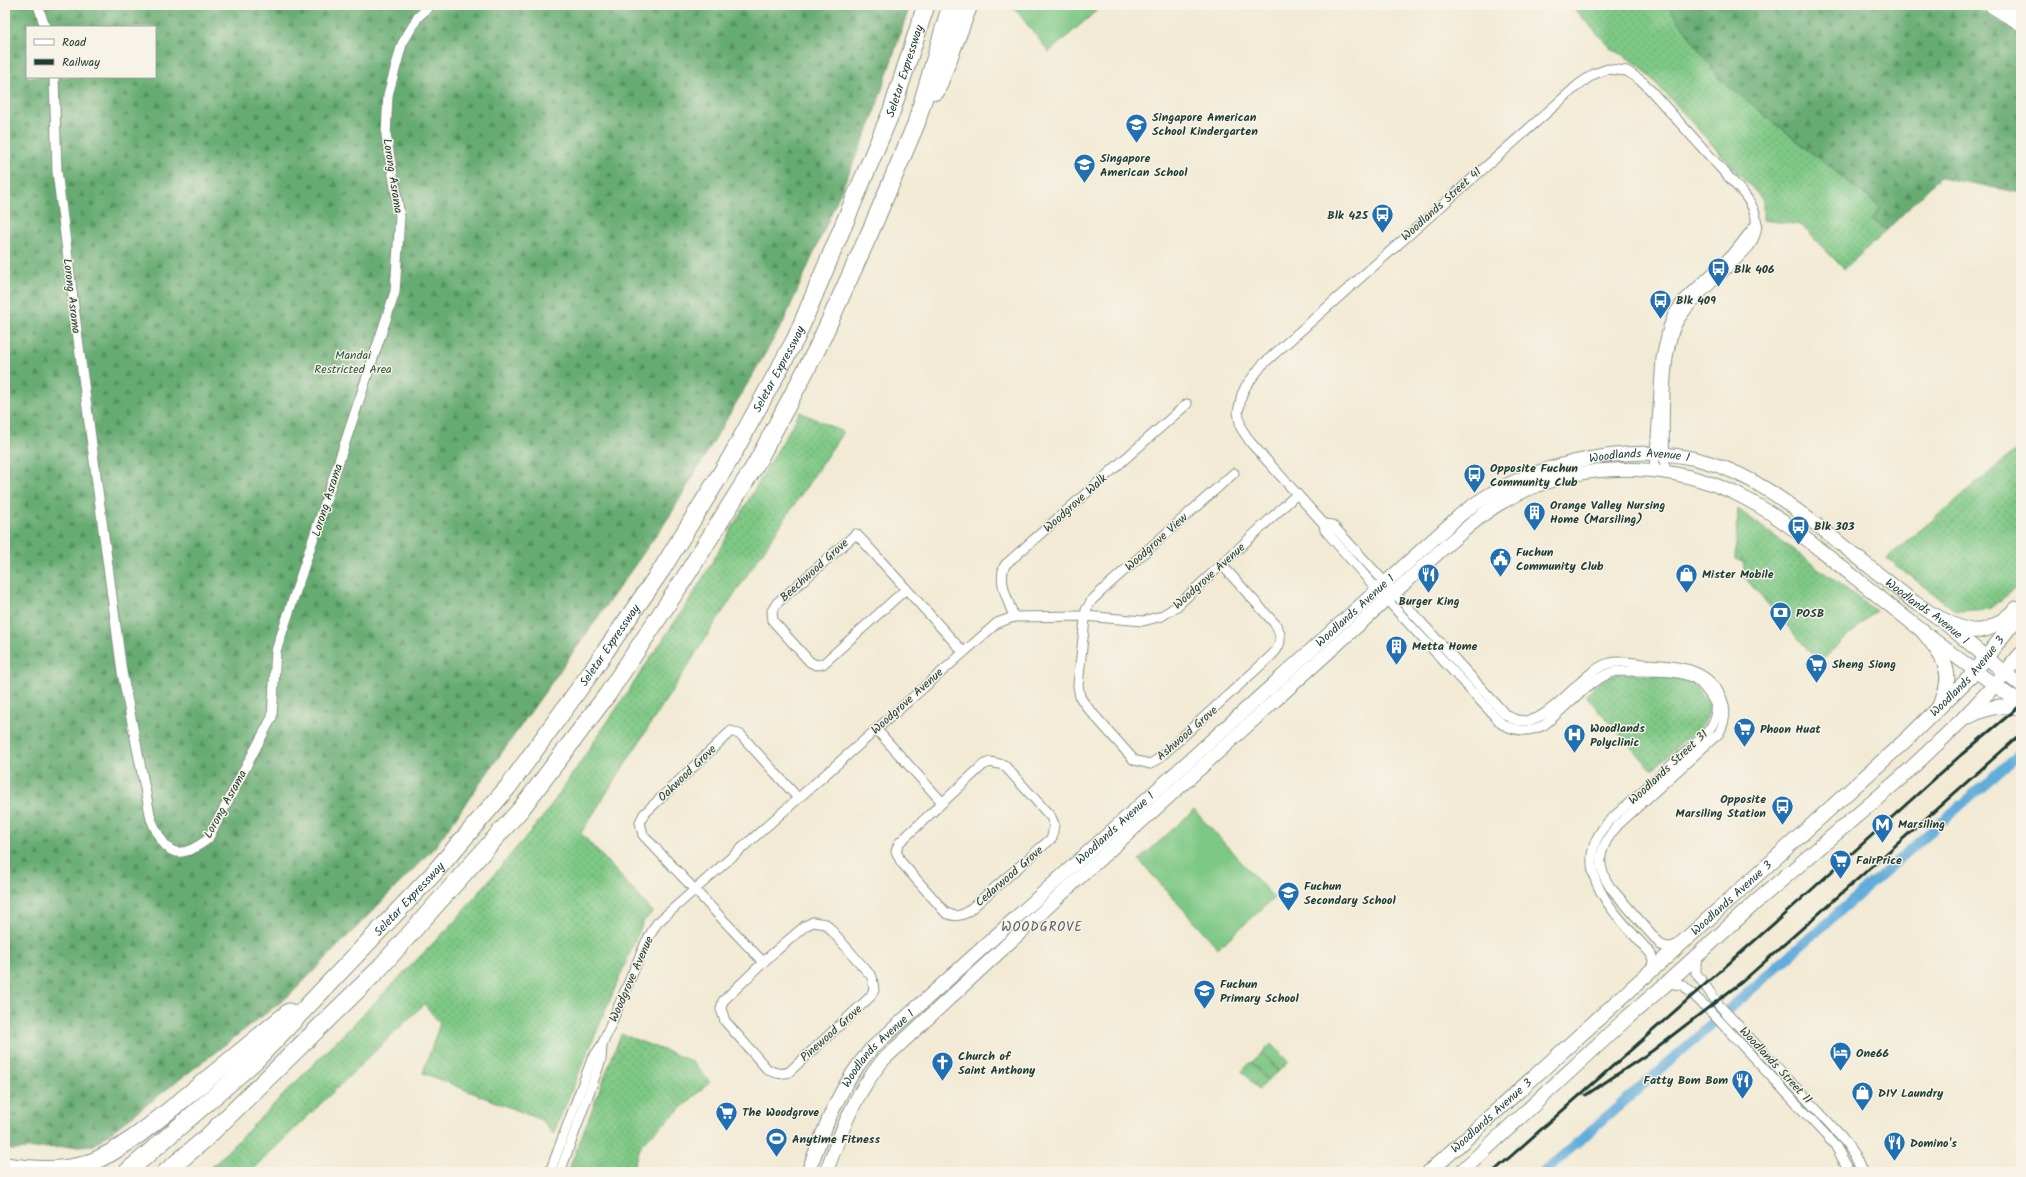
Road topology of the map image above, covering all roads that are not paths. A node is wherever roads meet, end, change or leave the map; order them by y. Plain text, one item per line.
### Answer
1 (38, 5) edge
2 (431, 5) edge
3 (926, 5) edge
4 (951, 5) edge
5 (969, 5) edge
6 (1993, 5) edge
7 (2021, 22) edge
8 (45, 26) edge
9 (54, 78) edge
10 (916, 124) junction
11 (1186, 404) dead end
12 (1659, 455) junction
13 (1660, 471) junction
14 (1234, 473) dead end
15 (1298, 494) junction
16 (1222, 565) junction
17 (1381, 586) junction
18 (906, 589) junction
19 (1390, 596) junction
20 (2021, 604) edge
21 (2021, 613) edge
22 (1084, 616) junction
23 (1936, 616) junction
24 (1014, 617) junction
25 (1922, 630) junction
26 (963, 652) junction
27 (2021, 654) edge
28 (1987, 658) junction
29 (1976, 671) junction
30 (2005, 673) junction
31 (1995, 685) junction
32 (2021, 686) edge
33 (2021, 704) edge
34 (2021, 708) edge
35 (1936, 710) junction
36 (1961, 721) junction
37 (876, 729) junction
38 (798, 798) junction
39 (942, 802) junction
40 (694, 890) junction
41 (1677, 946) junction
42 (1696, 957) junction
43 (763, 962) junction
44 (344, 968) junction
45 (1652, 968) junction
46 (1667, 983) junction
47 (602, 1045) junction
48 (205, 1139) junction
49 (5, 1166) edge
50 (127, 1172) edge
51 (166, 1172) edge
52 (181, 1172) edge
53 (550, 1172) edge
54 (560, 1172) edge
55 (808, 1172) edge
56 (826, 1172) edge
57 (1429, 1172) edge
58 (1461, 1172) edge
59 (1850, 1172) edge
60 (1862, 1172) edge

1 - 8 street
2 - 9 street, Lorong Asrama
3 - 44 highway, Seletar Expressway
4 - 10 highway, Seletar Expressway
5 - 10 highway
6 - 7 highway
10 - 48 highway, Seletar Expressway
11 - 24 street, Woodgrove Walk
12 - 13 street, Woodlands Street 41
12 - 15 street, Woodlands Street 41
12 - 17 main road, Woodlands Avenue 1
12 - 23 main road, Woodlands Avenue 1
13 - 19 main road, Woodlands Avenue 1
13 - 25 main road, Woodlands Avenue 1
14 - 22 street, Woodgrove View
15 - 16 street, Woodgrove Avenue
15 - 17 street, Woodlands Street 41
16 - 22 street, Woodgrove Avenue
16 - 22 street, Ashwood Grove
17 - 19 street, Woodlands Street 41
17 - 55 main road, Woodlands Avenue 1
18 - 18 street, Beechwood Grove
18 - 26 street, Beechwood Grove
19 - 41 street, Woodlands Street 31
19 - 45 street, Woodlands Street 31
19 - 56 main road, Woodlands Avenue 1
20 - 23 main road
21 - 28 main road, Woodlands Avenue 3
22 - 24 street, Woodgrove Avenue
23 - 28 main road, Woodlands Avenue 1
24 - 26 street, Woodgrove Avenue
25 - 29 main road, Woodlands Avenue 1
25 - 35 main road
26 - 37 street, Woodgrove Avenue
27 - 30 main road, Woodlands Avenue 3
28 - 29 main road, Woodlands Avenue 3
28 - 30 main road, Woodlands Avenue 1
29 - 31 main road, Woodlands Avenue 1
29 - 35 main road, Woodlands Avenue 3
30 - 31 main road, Woodlands Avenue 3
30 - 32 main road, Woodlands Avenue 1
31 - 33 main road, Woodlands Avenue 1
31 - 36 main road, Woodlands Avenue 3
34 - 36 main road
35 - 41 main road, Woodlands Avenue 3
36 - 42 main road, Woodlands Avenue 3
37 - 38 street, Woodgrove Avenue
37 - 39 street
38 - 40 street, Woodgrove Avenue
38 - 40 street, Oakwood Grove
39 - 39 street, Cedarwood Grove
40 - 43 street
40 - 47 street, Woodgrove Avenue
41 - 45 main road, Woodlands Avenue 3
42 - 46 main road, Woodlands Avenue 3
42 - 60 street, Woodlands Street 11
43 - 43 street, Pinewood Grove
44 - 49 highway
44 - 50 highway, Seletar Expressway
45 - 57 main road, Woodlands Avenue 3
46 - 58 main road, Woodlands Avenue 3
46 - 59 street, Woodlands Street 11
47 - 53 street, Woodgrove Avenue
47 - 54 street, Woodgrove Avenue
48 - 51 highway, Seletar Expressway
48 - 52 highway

